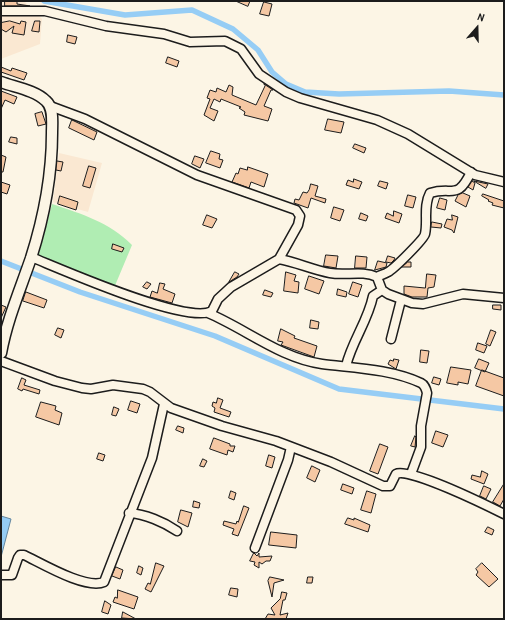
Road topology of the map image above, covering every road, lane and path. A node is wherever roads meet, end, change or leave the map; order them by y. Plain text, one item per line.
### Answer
1 (1, 11) edge
2 (1, 82) edge
3 (50, 106) junction
4 (471, 172) junction
5 (504, 182) edge
6 (30, 259) junction
7 (279, 259) junction
8 (377, 277) junction
9 (382, 290) junction
10 (504, 298) edge
11 (401, 300) junction
12 (208, 313) junction
13 (3, 326) edge
14 (391, 339) dead end
15 (1, 353) edge
16 (1, 361) edge
17 (346, 366) junction
18 (164, 404) junction
19 (291, 447) junction
20 (411, 474) junction
21 (129, 513) junction
22 (504, 514) edge
23 (177, 531) dead end
24 (255, 548) dead end
25 (1, 575) edge

1 - 4 street
2 - 3 main road
3 - 6 main road
3 - 7 street
4 - 5 street
4 - 8 street
6 - 12 street
6 - 13 main road
7 - 8 street
7 - 12 street
8 - 9 street
9 - 11 street
9 - 17 street
10 - 11 street
11 - 14 street
12 - 17 street
13 - 15 main road
16 - 18 street
17 - 20 street
18 - 19 street
18 - 21 street
19 - 20 street
19 - 24 street
20 - 22 street
21 - 23 street
21 - 25 street

